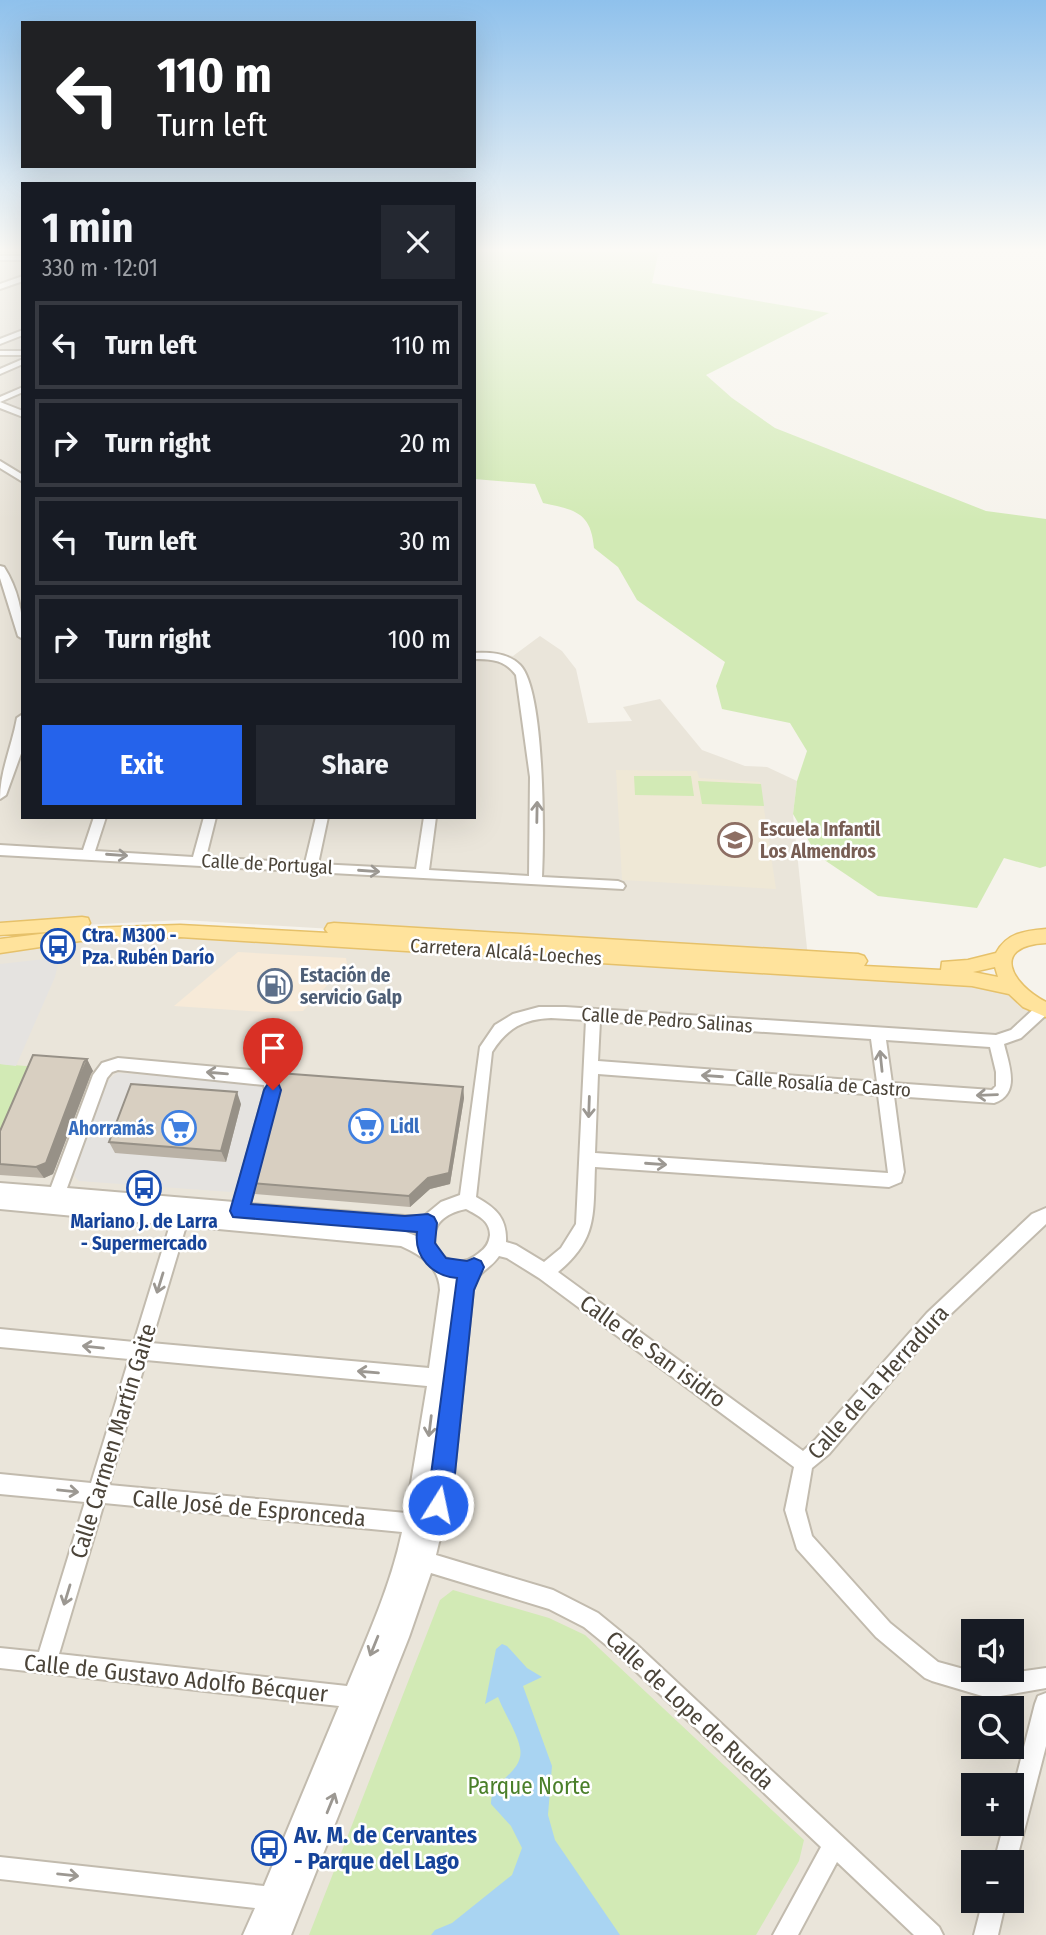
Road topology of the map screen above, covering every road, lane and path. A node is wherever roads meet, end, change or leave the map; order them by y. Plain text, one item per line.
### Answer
1 (0, 353) edge
2 (21, 353) edge
3 (0, 359) edge
4 (19, 363) edge
5 (0, 372) edge
6 (21, 389) edge
7 (0, 402) edge
8 (21, 413) edge
9 (0, 464) edge
10 (21, 479) edge
11 (0, 569) edge
12 (18, 598) edge
13 (0, 602) edge
14 (21, 621) edge
15 (476, 656) edge
16 (21, 729) edge
17 (0, 795) edge
18 (99, 819) edge
19 (209, 819) edge
20 (322, 819) edge
21 (430, 819) edge
22 (0, 850) edge
23 (88, 853) junction
24 (198, 860) junction
25 (311, 867) junction
26 (422, 874) junction
27 (535, 880) junction
28 (618, 887) dead end
29 (0, 929) edge
30 (1046, 936) edge
31 (0, 946) edge
32 (1003, 958) junction
33 (1012, 987) junction
34 (1039, 1007) edge
35 (593, 1015) junction
36 (878, 1033) junction
37 (996, 1041) junction
38 (591, 1067) junction
39 (885, 1088) junction
40 (587, 1159) junction
41 (0, 1190) edge
42 (56, 1195) junction
43 (0, 1202) edge
44 (467, 1202) junction
45 (240, 1211) junction
46 (1046, 1216) edge
47 (180, 1218) junction
48 (428, 1223) junction
49 (497, 1248) junction
50 (434, 1258) junction
51 (474, 1267) junction
52 (545, 1272) junction
53 (0, 1338) edge
54 (140, 1351) junction
55 (436, 1378) junction
56 (804, 1463) junction
57 (0, 1484) edge
58 (97, 1494) junction
59 (414, 1523) junction
60 (416, 1558) junction
61 (0, 1658) edge
62 (46, 1664) junction
63 (1046, 1678) edge
64 (352, 1697) junction
65 (1046, 1704) edge
66 (835, 1844) junction
67 (1008, 1850) edge
68 (0, 1868) edge
69 (270, 1898) junction
70 (992, 1913) edge
71 (255, 1935) edge
72 (279, 1935) edge
73 (785, 1935) edge
74 (931, 1935) edge
75 (986, 1935) edge

1 - 2 street
3 - 4 street
4 - 5 street
6 - 7 street
7 - 8 street
9 - 10 street
11 - 12 street
12 - 13 street
12 - 14 street
27 -> 15 street
16 - 17 street
18 - 23 street
19 - 24 street
20 - 25 street
21 - 26 street
22 - 23 street, Calle de Portugal
23 -> 24 street, Calle de Portugal
24 - 25 street, Calle de Portugal
25 -> 26 street, Calle de Portugal
26 - 27 street, Calle de Portugal
27 - 28 street, Calle de Portugal
29 - 32 main road, Carretera Alcalá-Loeches
30 - 32 main road
31 - 33 main road, Carretera Alcalá-Loeches
32 - 33 main road
33 - 34 main road
34 - 37 street, Calle de Pedro Salinas
35 - 36 street, Calle de Pedro Salinas
35 - 38 street
35 - 44 street, Calle de Pedro Salinas
36 - 37 street, Calle de Pedro Salinas
39 -> 36 street
37 -> 39 street, Calle Rosalía de Castro
39 -> 38 street, Calle Rosalía de Castro
38 -> 40 street
40 -> 39 street
40 - 52 street
41 - 42 street
42 - 45 street
45 -> 42 street
43 - 47 street
44 - 48 street
44 - 49 street
45 - 48 street
46 - 56 street, Calle de la Herradura
47 - 50 street
47 -> 54 street, Calle Carmen Martín Gaite
48 - 50 street
49 - 51 street
49 - 52 street, Calle de San isidro
50 - 51 street
50 - 55 street
51 - 60 street
52 - 56 street, Calle de San isidro
54 -> 53 street
55 -> 54 street
54 - 58 street, Calle Carmen Martín Gaite
55 -> 59 street
56 - 63 street, Calle de la Herradura
57 -> 58 street, Calle José de Espronceda
58 - 59 street, Calle José de Espronceda
58 -> 62 street, Calle Carmen Martín Gaite
59 - 60 street
60 -> 64 street
60 - 66 street, Calle de Lope de Rueda
72 -> 60 street
61 - 62 street, Calle de Gustavo Adolfo Bécquer
62 - 64 street, Calle de Gustavo Adolfo Bécquer
64 - 69 street
65 - 67 street
66 - 73 street
66 - 74 street, Calle de Lope de Rueda
68 -> 69 street
69 - 71 street
70 - 75 street

